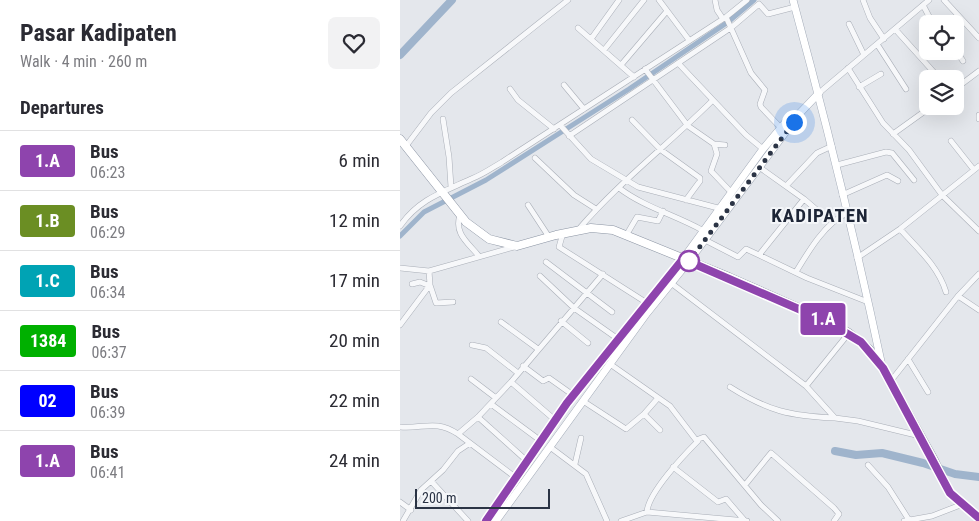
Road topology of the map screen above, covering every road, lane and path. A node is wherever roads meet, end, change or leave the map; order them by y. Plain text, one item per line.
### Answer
1 (568, 0) edge
2 (619, 0) edge
3 (644, 0) edge
4 (659, 0) edge
5 (715, 0) edge
6 (747, 0) edge
7 (863, 0) edge
8 (944, 0) edge
9 (927, 2) edge
10 (794, 3) edge
11 (667, 11) junction
12 (931, 15) edge
13 (726, 18) junction
14 (849, 24) dead end
15 (731, 26) junction
16 (578, 28) dead end
17 (895, 29) junction
18 (979, 38) edge
19 (591, 39) junction
20 (884, 39) junction
21 (689, 40) junction
22 (877, 44) junction
23 (604, 50) junction
24 (864, 55) junction
25 (678, 63) junction
26 (621, 66) junction
27 (848, 68) junction
28 (646, 69) junction
29 (932, 70) edge
30 (979, 71) edge
31 (882, 74) dead end
32 (634, 76) junction
33 (653, 79) junction
34 (964, 82) edge
35 (564, 85) dead end
36 (859, 87) junction
37 (510, 88) dead end
38 (906, 89) dead end
39 (819, 93) junction
40 (713, 100) junction
41 (584, 109) junction
42 (799, 114) junction
43 (919, 115) edge
44 (979, 115) edge
45 (443, 119) dead end
46 (979, 119) edge
47 (632, 120) dead end
48 (561, 126) junction
49 (688, 126) junction
50 (781, 128) junction
51 (554, 129) junction
52 (893, 134) junction
53 (569, 136) junction
54 (400, 139) edge
55 (951, 141) dead end
56 (714, 144) junction
57 (725, 145) dead end
58 (406, 146) junction
59 (833, 146) junction
60 (763, 149) junction
61 (661, 150) junction
62 (535, 158) dead end
63 (837, 166) junction
64 (979, 166) edge
65 (759, 167) junction
66 (974, 170) junction
67 (914, 180) dead end
68 (627, 181) junction
69 (898, 181) dead end
70 (786, 186) junction
71 (451, 187) junction
72 (619, 188) junction
73 (444, 192) junction
74 (730, 192) junction
75 (842, 195) junction
76 (942, 195) junction
77 (804, 199) junction
78 (686, 200) junction
79 (528, 205) dead end
80 (718, 208) junction
81 (596, 209) junction
82 (458, 211) junction
83 (664, 211) junction
84 (818, 211) dead end
85 (847, 213) junction
86 (400, 226) edge
87 (900, 229) junction
88 (578, 230) junction
89 (702, 230) junction
90 (979, 231) edge
91 (563, 233) junction
92 (627, 234) junction
93 (549, 237) junction
94 (705, 240) junction
95 (517, 246) junction
96 (478, 255) junction
97 (759, 255) junction
98 (857, 258) junction
99 (686, 260) junction
100 (546, 262) dead end
101 (400, 268) edge
102 (429, 271) junction
103 (796, 272) junction
104 (603, 274) junction
105 (979, 274) edge
106 (540, 276) dead end
107 (671, 283) junction
108 (412, 284) dead end
109 (430, 286) junction
110 (587, 292) junction
111 (946, 292) dead end
112 (958, 296) junction
113 (453, 302) dead end
114 (868, 302) junction
115 (647, 303) junction
116 (574, 308) junction
117 (979, 310) edge
118 (612, 312) dead end
119 (561, 321) junction
120 (501, 322) dead end
121 (400, 325) edge
122 (849, 333) junction
123 (618, 339) junction
124 (588, 343) dead end
125 (472, 345) dead end
126 (538, 349) junction
127 (908, 359) junction
128 (610, 364) junction
129 (523, 366) junction
130 (883, 368) junction
131 (518, 373) junction
132 (471, 379) dead end
133 (511, 382) junction
134 (890, 382) junction
135 (806, 386) junction
136 (730, 387) dead end
137 (928, 392) dead end
138 (573, 395) junction
139 (496, 398) junction
140 (658, 398) junction
141 (583, 401) junction
142 (567, 403) junction
143 (491, 404) junction
144 (577, 410) junction
145 (644, 414) junction
146 (478, 417) junction
147 (835, 418) junction
148 (555, 420) junction
149 (400, 427) edge
150 (660, 430) dead end
151 (458, 434) junction
152 (920, 436) junction
153 (543, 438) junction
154 (581, 438) dead end
155 (698, 441) junction
156 (470, 442) junction
157 (552, 444) junction
158 (526, 461) junction
159 (575, 464) junction
160 (868, 465) dead end
161 (673, 467) junction
162 (515, 477) junction
163 (431, 481) junction
164 (745, 485) junction
165 (506, 489) junction
166 (514, 495) junction
167 (400, 502) edge
168 (964, 504) junction
169 (411, 510) junction
170 (647, 512) junction
171 (979, 518) edge
172 (718, 520) edge
173 (403, 521) edge
174 (468, 521) edge
175 (486, 521) edge
176 (496, 521) edge
177 (607, 521) edge
178 (621, 521) edge
179 (746, 521) edge
180 (778, 521) edge
181 (834, 521) edge
182 (906, 521) edge

1 - 58 street
2 - 19 street
3 - 23 street
4 - 11 street
5 - 13 street
6 - 13 street
7 - 20 street
8 - 18 street
9 - 12 street
9 - 17 street
10 - 15 street
10 - 39 main road
11 - 21 street
11 - 26 street
13 - 15 street
13 - 21 street
14 - 24 street
15 - 25 street
15 - 50 street
16 - 19 street
17 - 20 street
17 - 29 street
19 - 23 street
20 - 22 street
21 - 28 street
22 - 24 street
22 - 38 street
23 - 26 street
24 - 27 street
25 - 33 street
25 - 40 street
26 - 32 street
27 - 36 street
27 - 39 street
28 - 32 street
28 - 33 street
30 - 34 street
31 - 36 street
32 - 41 street
33 - 49 street
33 - 53 street
35 - 41 street
36 - 52 street
37 - 51 street
39 - 42 main road
39 - 59 main road
40 - 49 street
40 - 60 street
41 - 48 street
42 - 50 main road
42 - 65 main road
43 - 52 street
44 - 46 street
45 - 71 street
47 - 61 street
48 - 51 street
48 - 53 street
49 - 56 street
49 - 61 street
50 - 60 main road
51 - 71 street
52 - 76 street
53 - 68 street
54 - 58 highway
55 - 66 street
56 - 57 street
56 - 74 street
58 - 73 highway
59 - 63 main road
59 - 70 street
60 - 74 main road
61 - 68 street
61 - 78 street
62 - 81 street
63 - 67 street
63 - 75 main road
64 - 66 street
65 - 70 street
65 - 94 main road
66 - 76 street
68 - 72 street
68 - 78 street
69 - 75 street
70 - 77 street
71 - 73 street
72 - 81 street
72 - 83 street
73 - 82 highway
73 - 86 street
74 - 80 main road
75 - 85 main road
76 - 87 street
76 - 90 street
77 - 84 street
77 - 97 street
78 - 80 street
79 - 93 street
80 - 89 main road
81 - 88 street
82 - 95 highway
82 - 96 street
83 - 89 street
83 - 92 street
85 - 98 main road
85 - 103 street
87 - 98 street
87 - 111 street
88 - 91 highway
88 - 92 highway
89 - 99 main road
91 - 93 highway
91 - 104 street
92 - 99 highway
93 - 95 highway
94 - 97 street
94 - 99 main road
95 - 96 street
96 - 102 street
97 - 103 street
98 - 114 main road
99 - 107 main road
99 - 115 main road
99 - 122 highway
100 - 110 street
101 - 102 street
102 - 109 street
103 - 114 street
104 - 110 street
104 - 115 street
105 - 112 street
106 - 116 street
107 - 128 main road
107 - 135 street
108 - 109 street
109 - 113 street
109 - 121 street
110 - 116 street
110 - 118 street
112 - 117 street
112 - 127 street
114 - 130 main road
115 - 123 main road
116 - 119 street
116 - 123 street
119 - 124 street
119 - 126 street
120 - 126 street
122 - 130 highway
122 - 135 street
123 - 138 main road
125 - 131 street
126 - 129 street
127 - 134 street
127 - 137 street
128 - 140 street
128 - 141 main road
129 - 131 street
129 - 138 street
130 - 134 highway
131 - 133 street
132 - 139 street
133 - 139 street
133 - 148 street
134 - 152 highway
135 - 147 street
136 - 147 street
138 - 142 main road
139 - 143 street
140 - 145 street
140 - 155 street
141 - 144 main road
141 - 145 street
142 - 144 main road
142 - 148 main road
143 - 146 street
143 - 153 street
144 - 157 main road
145 - 150 street
146 - 151 street
146 - 158 street
147 - 152 street
148 - 153 main road
149 - 151 street
151 - 156 street
152 - 168 highway
153 - 157 main road
153 - 158 main road
154 - 159 street
155 - 161 street
155 - 164 street
156 - 162 street
156 - 163 street
157 - 159 street
157 - 166 main road
158 - 162 main road
159 - 177 street
160 - 182 street
161 - 170 street
161 - 179 street
162 - 165 main road
163 - 169 street
163 - 174 street
164 - 180 street
164 - 181 street
165 - 166 main road
165 - 175 main road
166 - 176 main road
167 - 169 street
168 - 171 highway
168 - 182 street
169 - 173 street
170 - 172 street
170 - 178 street
172 - 179 street

